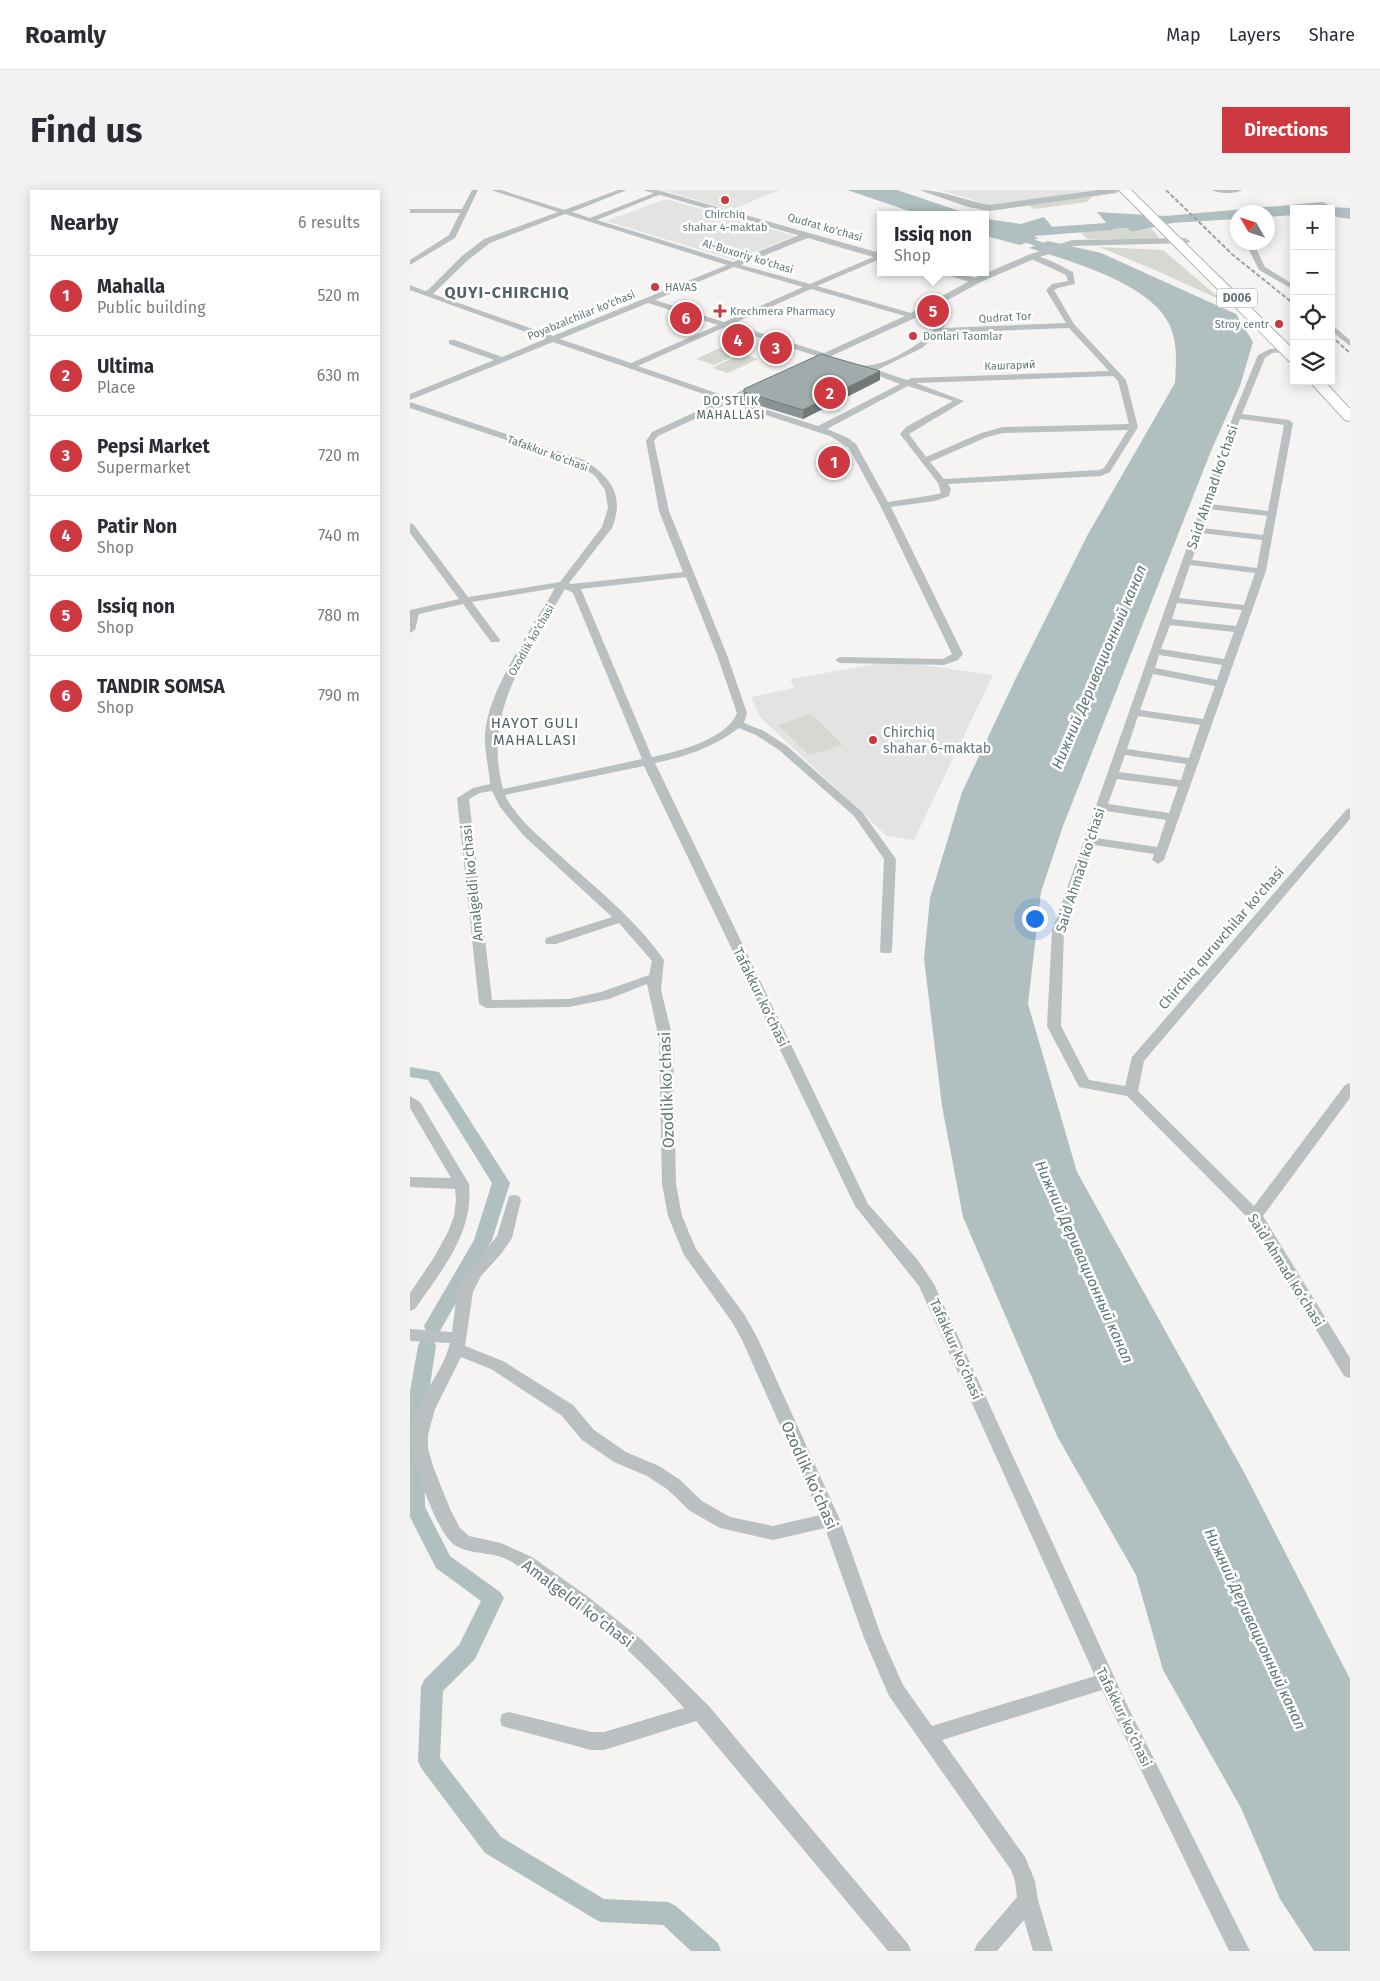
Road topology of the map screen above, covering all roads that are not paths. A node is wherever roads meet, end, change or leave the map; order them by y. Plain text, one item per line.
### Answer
1 (475, 190) edge
2 (494, 190) edge
3 (624, 190) edge
4 (647, 190) edge
5 (923, 190) edge
6 (1116, 190) edge
7 (1125, 190) edge
8 (1215, 190) edge
9 (1239, 190) edge
10 (659, 194) junction
11 (1139, 197) edge
12 (464, 210) junction
13 (410, 211) edge
14 (566, 211) junction
15 (592, 220) junction
16 (807, 235) junction
17 (1178, 239) junction
18 (1253, 250) edge
19 (877, 255) edge
20 (877, 257) edge
21 (1031, 257) junction
22 (410, 263) edge
23 (734, 265) junction
24 (989, 275) edge
25 (957, 276) edge
26 (987, 276) edge
27 (976, 281) junction
28 (1290, 286) edge
29 (410, 287) edge
30 (811, 287) junction
31 (425, 294) junction
32 (647, 300) junction
33 (938, 302) junction
34 (912, 316) junction
35 (723, 325) junction
36 (1071, 325) junction
37 (1335, 330) edge
38 (939, 331) junction
39 (552, 339) junction
40 (452, 342) dead end
41 (1350, 344) edge
42 (1290, 350) edge
43 (1290, 351) edge
44 (823, 355) junction
45 (503, 360) junction
46 (842, 361) edge
47 (851, 364) edge
48 (631, 366) junction
49 (797, 368) edge
50 (870, 370) junction
51 (1114, 373) junction
52 (772, 380) edge
53 (907, 384) junction
54 (1320, 385) edge
55 (1329, 385) edge
56 (410, 398) edge
57 (728, 400) junction
58 (410, 405) edge
59 (1350, 406) edge
60 (1237, 416) junction
61 (1350, 417) edge
62 (1134, 427) junction
63 (820, 429) junction
64 (925, 461) junction
65 (942, 482) junction
66 (885, 505) junction
67 (1206, 506) junction
68 (1273, 514) junction
69 (410, 526) edge
70 (1198, 530) junction
71 (1268, 538) junction
72 (1186, 562) junction
73 (1261, 571) junction
74 (689, 574) junction
75 (567, 586) junction
76 (466, 600) junction
77 (1173, 600) junction
78 (1247, 608) junction
79 (412, 612) edge
80 (1166, 621) junction
81 (410, 630) edge
82 (1240, 630) junction
83 (494, 640) dead end
84 (1155, 652) junction
85 (840, 660) dead end
86 (1228, 663) junction
87 (1149, 670) junction
88 (1220, 684) junction
89 (1134, 712) junction
90 (1206, 723) junction
91 (738, 724) junction
92 (1120, 751) junction
93 (648, 761) junction
94 (1193, 762) junction
95 (1112, 775) junction
96 (1185, 784) junction
97 (497, 790) junction
98 (1101, 807) junction
99 (1350, 812) edge
100 (1173, 817) junction
101 (1089, 841) junction
102 (621, 918) junction
103 (551, 941) dead end
104 (886, 950) dead end
105 (655, 977) junction
106 (1350, 1088) edge
107 (1131, 1092) junction
108 (410, 1100) edge
109 (410, 1182) edge
110 (462, 1184) junction
111 (514, 1200) dead end
112 (1255, 1216) junction
113 (410, 1305) edge
114 (410, 1335) edge
115 (458, 1344) junction
116 (1350, 1372) edge
117 (831, 1520) junction
118 (1106, 1680) junction
119 (701, 1711) junction
120 (509, 1720) dead end
121 (927, 1736) junction
122 (1028, 1900) junction
123 (901, 1951) edge
124 (984, 1951) edge
125 (1043, 1951) edge
126 (1240, 1951) edge

1 - 12 street
2 - 14 street, Al-Buxoriy ko‘chasi
3 - 14 street
4 - 10 street, Qudrat ko‘chasi
5 - 6 street
7 - 11 main road, D006
8 - 9 street
10 - 15 street
10 - 16 street, Qudrat ko‘chasi
11 - 17 main road, D006
12 - 13 street
12 - 22 street
14 - 15 street, Al-Buxoriy ko‘chasi
14 - 31 street
15 - 23 street, Al-Buxoriy ko‘chasi
16 - 19 street, Qudrat ko‘chasi
16 - 23 street, Poyabzalchilar ko‘chasi
17 - 21 street
17 - 42 main road, D006
18 - 28 street
20 - 30 street
21 - 24 street
21 - 36 street
23 - 30 street, Al-Buxoriy ko‘chasi
23 - 32 street, Poyabzalchilar ko‘chasi
25 - 27 street
26 - 27 street
27 - 33 street
29 - 31 street
30 - 34 street, Al-Buxoriy ko‘chasi
30 - 35 street
31 - 39 street
32 - 35 street
32 - 39 street, Poyabzalchilar ko‘chasi
33 - 34 street
33 - 38 street
34 - 44 street
35 - 44 street
35 - 48 street
36 - 38 street, Qudrat Tor
36 - 51 street
37 - 41 street
38 - 50 street
39 - 45 street, Poyabzalchilar ko‘chasi
39 - 48 street
40 - 45 street
43 - 60 street, Said Ahmad ko‘chasi
44 - 46 street
44 - 49 street
45 - 56 street, Poyabzalchilar ko‘chasi
47 - 50 street
48 - 57 street
50 - 53 street
51 - 53 street, Кашгарий
51 - 62 street
52 - 57 street
53 - 63 street, Кашгарий
53 - 64 street
54 - 61 main road
55 - 59 main road
57 - 63 street
57 - 74 street
58 - 75 street, Tafakkur ko‘chasi
60 - 67 street, Said Ahmad ko‘chasi
60 - 68 street, Said Ahmad ko‘chasi
62 - 64 street
62 - 65 street
63 - 66 street
64 - 65 street
65 - 66 street
66 - 85 street
67 - 68 street
67 - 70 street, Said Ahmad ko‘chasi
68 - 71 street, Said Ahmad ko‘chasi
69 - 76 street
70 - 71 street
70 - 72 street, Said Ahmad ko‘chasi
71 - 73 street, Said Ahmad ko‘chasi
72 - 73 street
72 - 77 street, Said Ahmad ko‘chasi
73 - 78 street, Said Ahmad ko‘chasi
74 - 75 street
74 - 91 street
75 - 76 street, Ozodlik ko‘chasi
75 - 93 street, Tafakkur ko‘chasi
75 - 97 street, Ozodlik ko‘chasi
76 - 79 street
76 - 83 street
77 - 78 street
77 - 80 street, Said Ahmad ko‘chasi
78 - 82 street, Said Ahmad ko‘chasi
79 - 81 street
80 - 82 street
80 - 84 street, Said Ahmad ko‘chasi
82 - 86 street, Said Ahmad ko‘chasi
84 - 86 street
84 - 87 street, Said Ahmad ko‘chasi
86 - 88 street, Said Ahmad ko‘chasi
87 - 88 street
87 - 89 street, Said Ahmad ko‘chasi
88 - 90 street, Said Ahmad ko‘chasi
89 - 90 street
89 - 92 street, Said Ahmad ko‘chasi
90 - 94 street, Said Ahmad ko‘chasi
91 - 93 street
91 - 104 street
92 - 94 street
92 - 95 street, Said Ahmad ko‘chasi
93 - 97 street
93 - 118 street, Tafakkur ko‘chasi
94 - 96 street, Said Ahmad ko‘chasi
95 - 96 street
95 - 98 street, Said Ahmad ko‘chasi
96 - 100 street, Said Ahmad ko‘chasi
97 - 102 street, Ozodlik ko‘chasi
97 - 105 street, Amalgeldi ko‘chasi
98 - 100 street
98 - 101 street, Said Ahmad ko‘chasi
99 - 107 street, Chirchiq quruvchilar ko'chasi
100 - 101 street, Said Ahmad ko‘chasi
101 - 107 street, Said Ahmad ko‘chasi
102 - 103 street
102 - 105 street, Ozodlik ko‘chasi
105 - 117 street, Ozodlik ko‘chasi
106 - 112 street
107 - 112 street, Said Ahmad ko‘chasi
108 - 110 street
109 - 110 street
110 - 113 street
111 - 115 street, Amalgeldi ko‘chasi
112 - 116 street, Said Ahmad ko‘chasi
114 - 115 street
115 - 117 street
115 - 119 street, Amalgeldi ko‘chasi
117 - 121 street, Ozodlik ko‘chasi
118 - 121 street
118 - 126 street, Tafakkur ko‘chasi
119 - 120 street
119 - 123 street, Amalgeldi ko‘chasi
121 - 122 street, Ozodlik ko‘chasi
122 - 124 street
122 - 125 street, Ozodlik ko‘chasi

